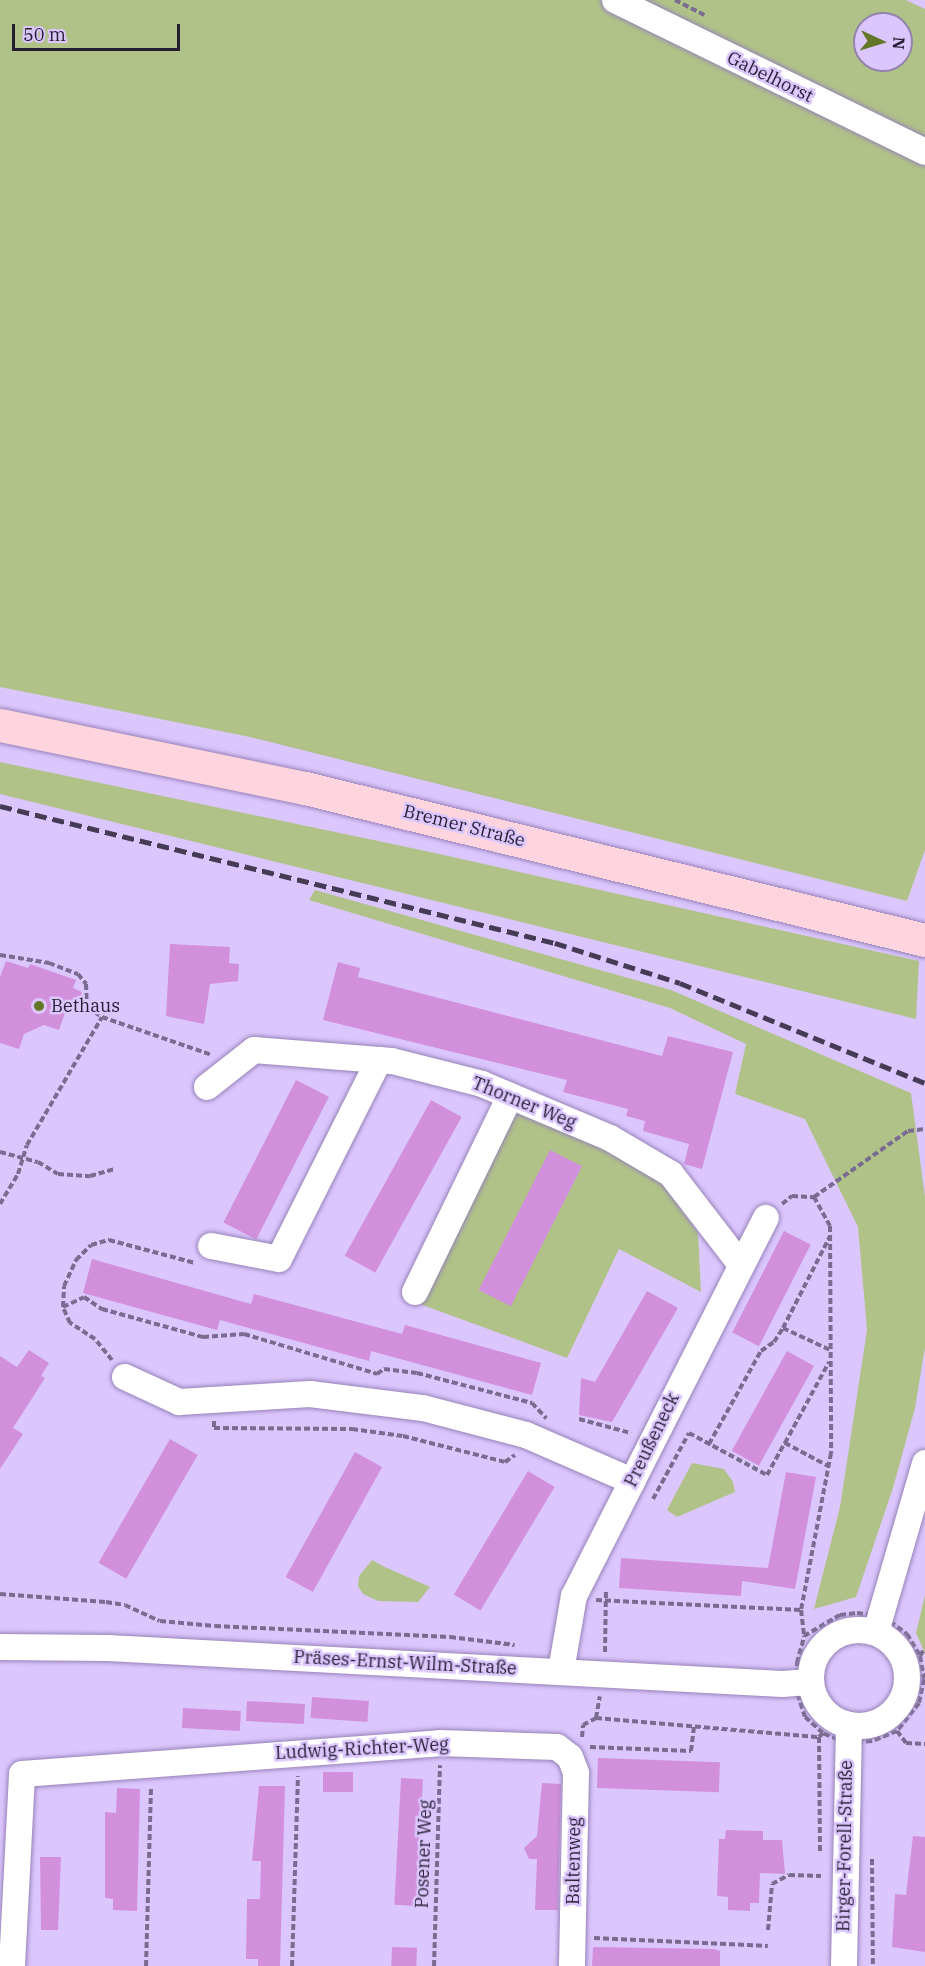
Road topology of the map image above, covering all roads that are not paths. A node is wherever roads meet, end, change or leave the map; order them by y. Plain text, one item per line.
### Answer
1 (615, 0) edge
2 (925, 152) edge
3 (0, 725) edge
4 (925, 940) edge
5 (379, 1060) junction
6 (207, 1086) dead end
7 (510, 1096) junction
8 (766, 1218) road end
9 (209, 1256) road end
10 (741, 1265) junction
11 (415, 1292) dead end
12 (125, 1377) road end
13 (925, 1463) edge
14 (632, 1481) junction
15 (879, 1624) junction
16 (0, 1647) edge
17 (561, 1671) junction
18 (803, 1682) junction
19 (917, 1693) edge
20 (847, 1734) junction
21 (570, 1757) joint
22 (12, 1966) edge
23 (572, 1966) edge
24 (844, 1966) edge

1 - 2 street, Gabelhorst
3 - 4 main road, Bremer Straße
5 - 6 street, Thorner Weg
5 - 7 street, Thorner Weg
5 - 9 street
7 - 10 street, Thorner Weg
7 - 11 street
8 - 10 street, Preußeneck
10 - 14 street, Preußeneck
12 - 14 street
13 - 15 street
14 - 17 street, Preußeneck
15 - 18 street
15 - 19 street
16 - 17 street, Präses-Ernst-Wilm-Straße
17 - 18 street, Präses-Ernst-Wilm-Straße
18 - 20 street
19 - 20 street
20 - 24 street, Birger-Forell-Straße
21 - 22 street, Ludwig-Richter-Weg
21 - 23 street, Baltenweg

